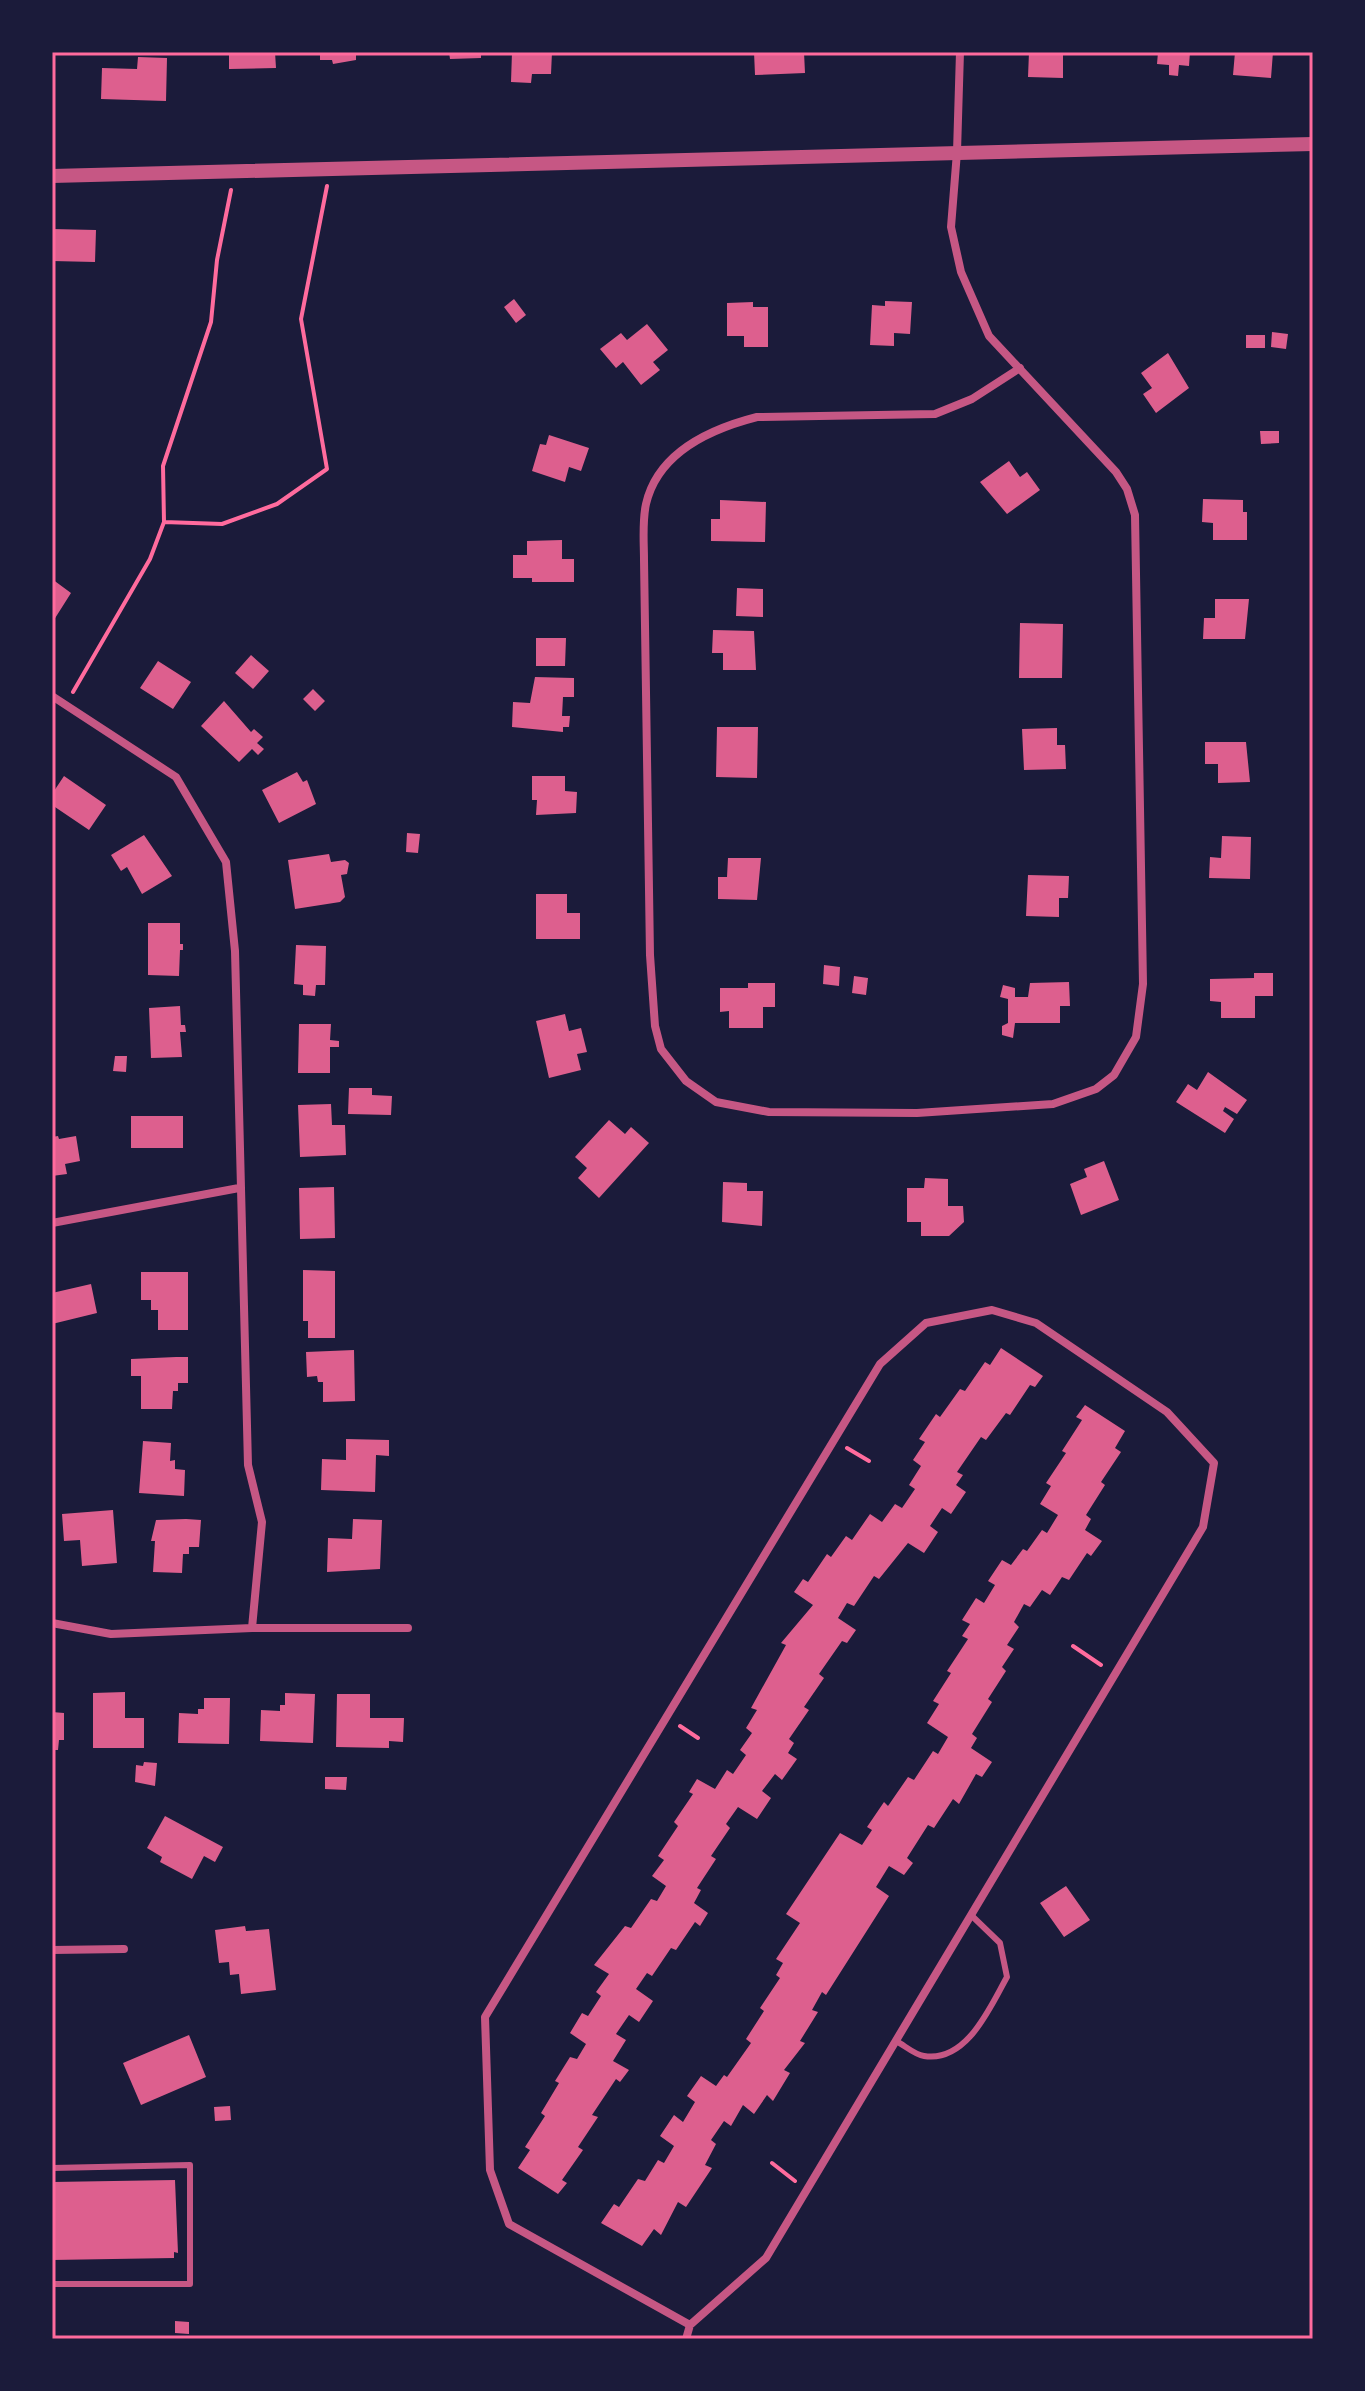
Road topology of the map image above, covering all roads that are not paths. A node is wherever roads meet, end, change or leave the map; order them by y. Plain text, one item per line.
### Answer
1 (960, 52) edge
2 (1313, 144) edge
3 (957, 152) junction
4 (52, 176) edge
5 (1020, 368) junction
6 (52, 696) edge
7 (239, 1188) junction
8 (52, 1223) edge
9 (52, 1623) edge
10 (252, 1628) junction
11 (408, 1628) dead end
12 (971, 1915) junction
13 (124, 1949) dead end
14 (52, 1950) edge
15 (896, 2041) junction
16 (52, 2168) edge
17 (52, 2284) edge
18 (690, 2325) junction
19 (686, 2339) edge

1 - 3 street
2 - 3 street
3 - 4 street
3 - 5 street
5 - 5 street
6 - 7 street
7 - 8 street
7 - 10 street
9 - 10 street
10 - 11 street
12 - 15 street
12 - 15 lane
12 - 18 street
13 - 14 street
15 - 18 street
16 - 17 lane
18 - 19 street

